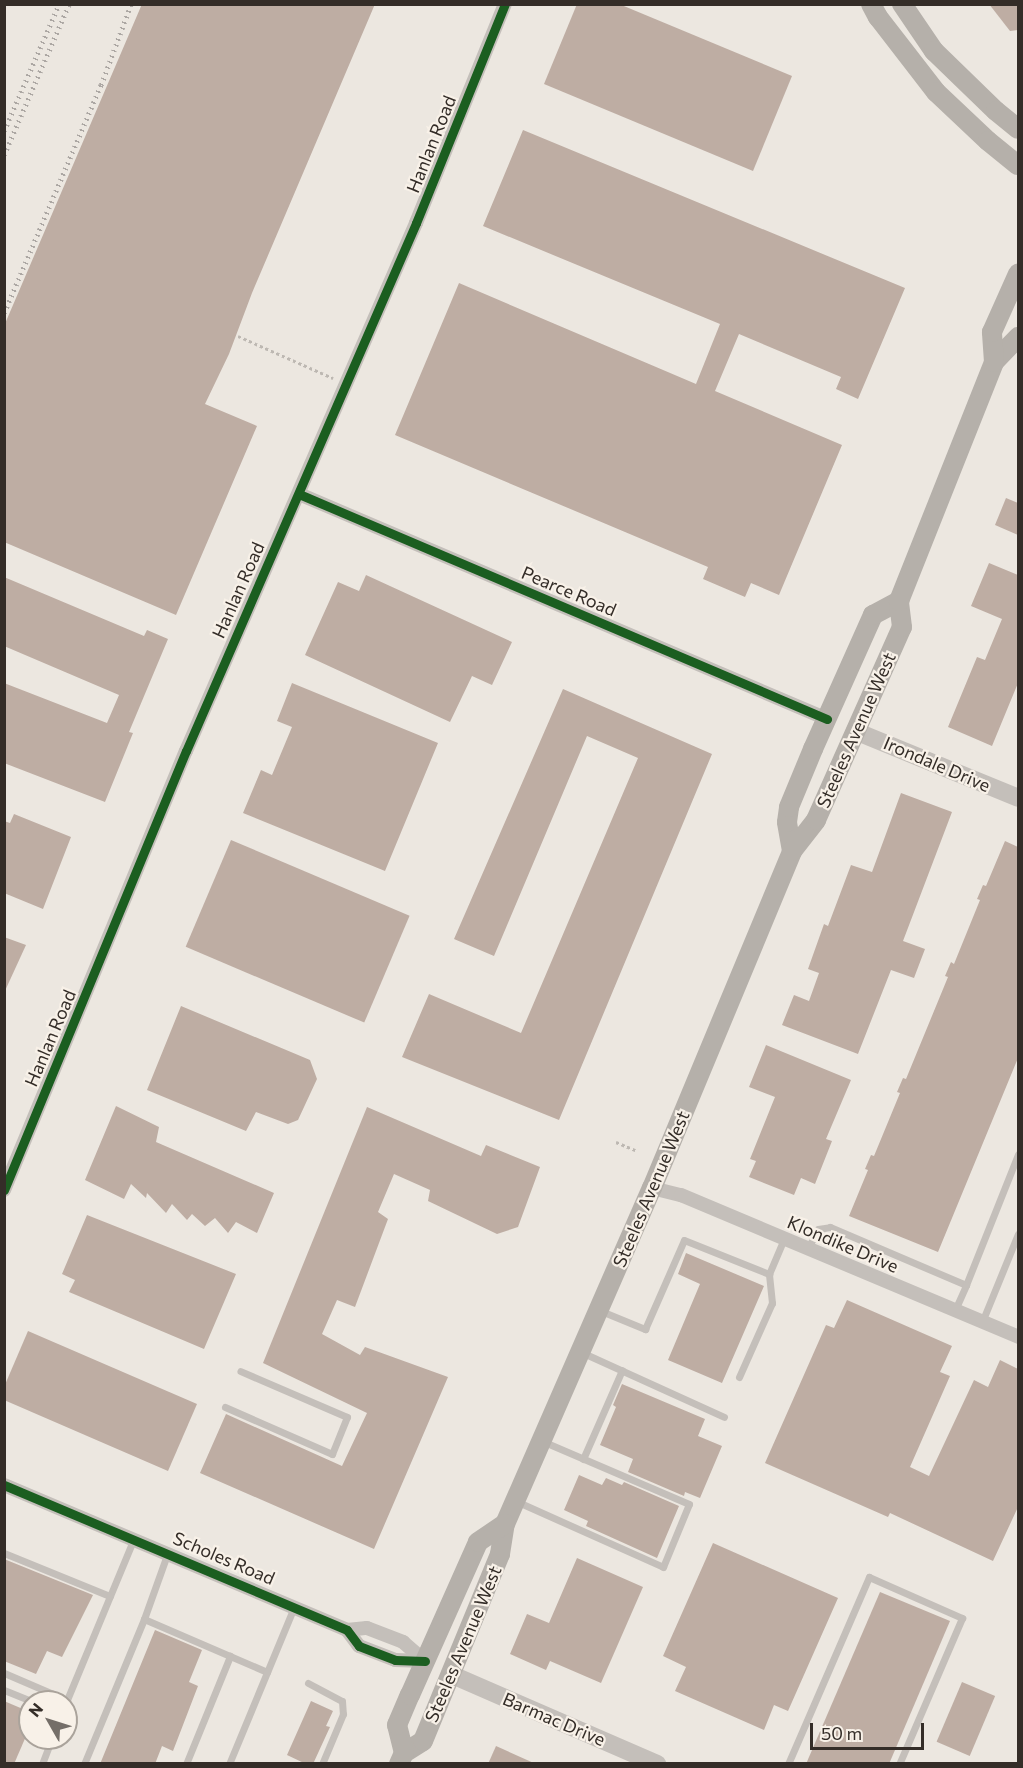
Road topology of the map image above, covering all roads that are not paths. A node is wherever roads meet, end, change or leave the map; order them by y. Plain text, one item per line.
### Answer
1 (505, 4) edge
2 (871, 4) edge
3 (902, 4) edge
4 (1018, 129) edge
5 (1018, 165) edge
6 (1018, 274) edge
7 (1018, 337) edge
8 (994, 362) junction
9 (299, 494) junction
10 (900, 602) junction
11 (827, 719) junction
12 (855, 731) junction
13 (1018, 798) edge
14 (792, 851) junction
15 (1018, 1154) edge
16 (652, 1188) junction
17 (4, 1190) edge
18 (1018, 1234) edge
19 (784, 1238) junction
20 (808, 1248) junction
21 (769, 1274) junction
22 (966, 1285) junction
23 (598, 1310) junction
24 (955, 1311) junction
25 (982, 1322) junction
26 (1018, 1338) edge
27 (581, 1352) junction
28 (622, 1370) junction
29 (240, 1371) dead end
30 (739, 1377) dead end
31 (225, 1407) dead end
32 (724, 1417) dead end
33 (542, 1441) junction
34 (583, 1459) junction
35 (4, 1485) edge
36 (515, 1501) junction
37 (505, 1524) junction
38 (135, 1538) junction
39 (168, 1552) junction
40 (4, 1553) edge
41 (110, 1596) junction
42 (294, 1607) junction
43 (144, 1619) junction
44 (347, 1630) junction
45 (230, 1656) junction
46 (425, 1661) junction
47 (267, 1672) junction
48 (4, 1673) edge
49 (450, 1674) junction
50 (308, 1683) dead end
51 (4, 1690) edge
52 (42, 1690) edge
53 (71, 1690) edge
54 (18, 1696) edge
55 (401, 1758) edge
56 (84, 1764) edge
57 (186, 1764) edge
58 (229, 1764) edge
59 (322, 1764) edge
60 (657, 1764) edge
61 (788, 1764) edge
62 (899, 1764) edge

1 - 9 street, Hanlan Road
2 - 5 main road
3 - 4 main road
6 - 8 main road, Steeles Avenue West
7 - 8 main road, Steeles Avenue West
8 - 10 main road, Steeles Avenue West
9 - 11 street, Pearce Road
9 - 17 street, Hanlan Road
10 - 11 main road, Steeles Avenue West
10 - 12 main road, Steeles Avenue West
11 - 12 main road
11 - 14 main road, Steeles Avenue West
12 - 13 street, Irondale Drive
12 - 14 main road, Steeles Avenue West
14 - 16 main road, Steeles Avenue West
15 - 22 lane
16 - 19 street, Klondike Drive
16 - 23 main road, Steeles Avenue West
18 - 25 lane
19 - 20 street, Klondike Drive
19 - 21 lane
20 - 22 lane
20 - 24 street, Klondike Drive
21 - 23 lane
21 - 30 lane
22 - 24 lane
23 - 27 main road, Steeles Avenue West
24 - 25 street, Klondike Drive
25 - 26 street, Klondike Drive
27 - 28 lane
27 - 33 main road, Steeles Avenue West
28 - 32 lane
28 - 34 lane
29 - 31 lane
33 - 34 lane
33 - 36 main road, Steeles Avenue West
34 - 36 lane
35 - 38 street, Scholes Road
36 - 37 main road, Steeles Avenue West
37 - 46 main road, Steeles Avenue West
37 - 49 main road, Steeles Avenue West
38 - 39 street, Scholes Road
38 - 41 lane
39 - 42 street, Scholes Road
39 - 43 lane
40 - 41 lane
41 - 53 lane
42 - 44 street, Scholes Road
42 - 47 lane
43 - 45 lane
43 - 56 lane
44 - 46 street, Scholes Road
44 - 46 street, Scholes Road
45 - 47 lane
45 - 57 lane
46 - 49 main road
46 - 55 main road, Steeles Avenue West
47 - 58 lane
48 - 52 lane
49 - 55 main road, Steeles Avenue West
49 - 60 street, Barmac Drive
50 - 59 lane
51 - 54 lane
61 - 62 lane

